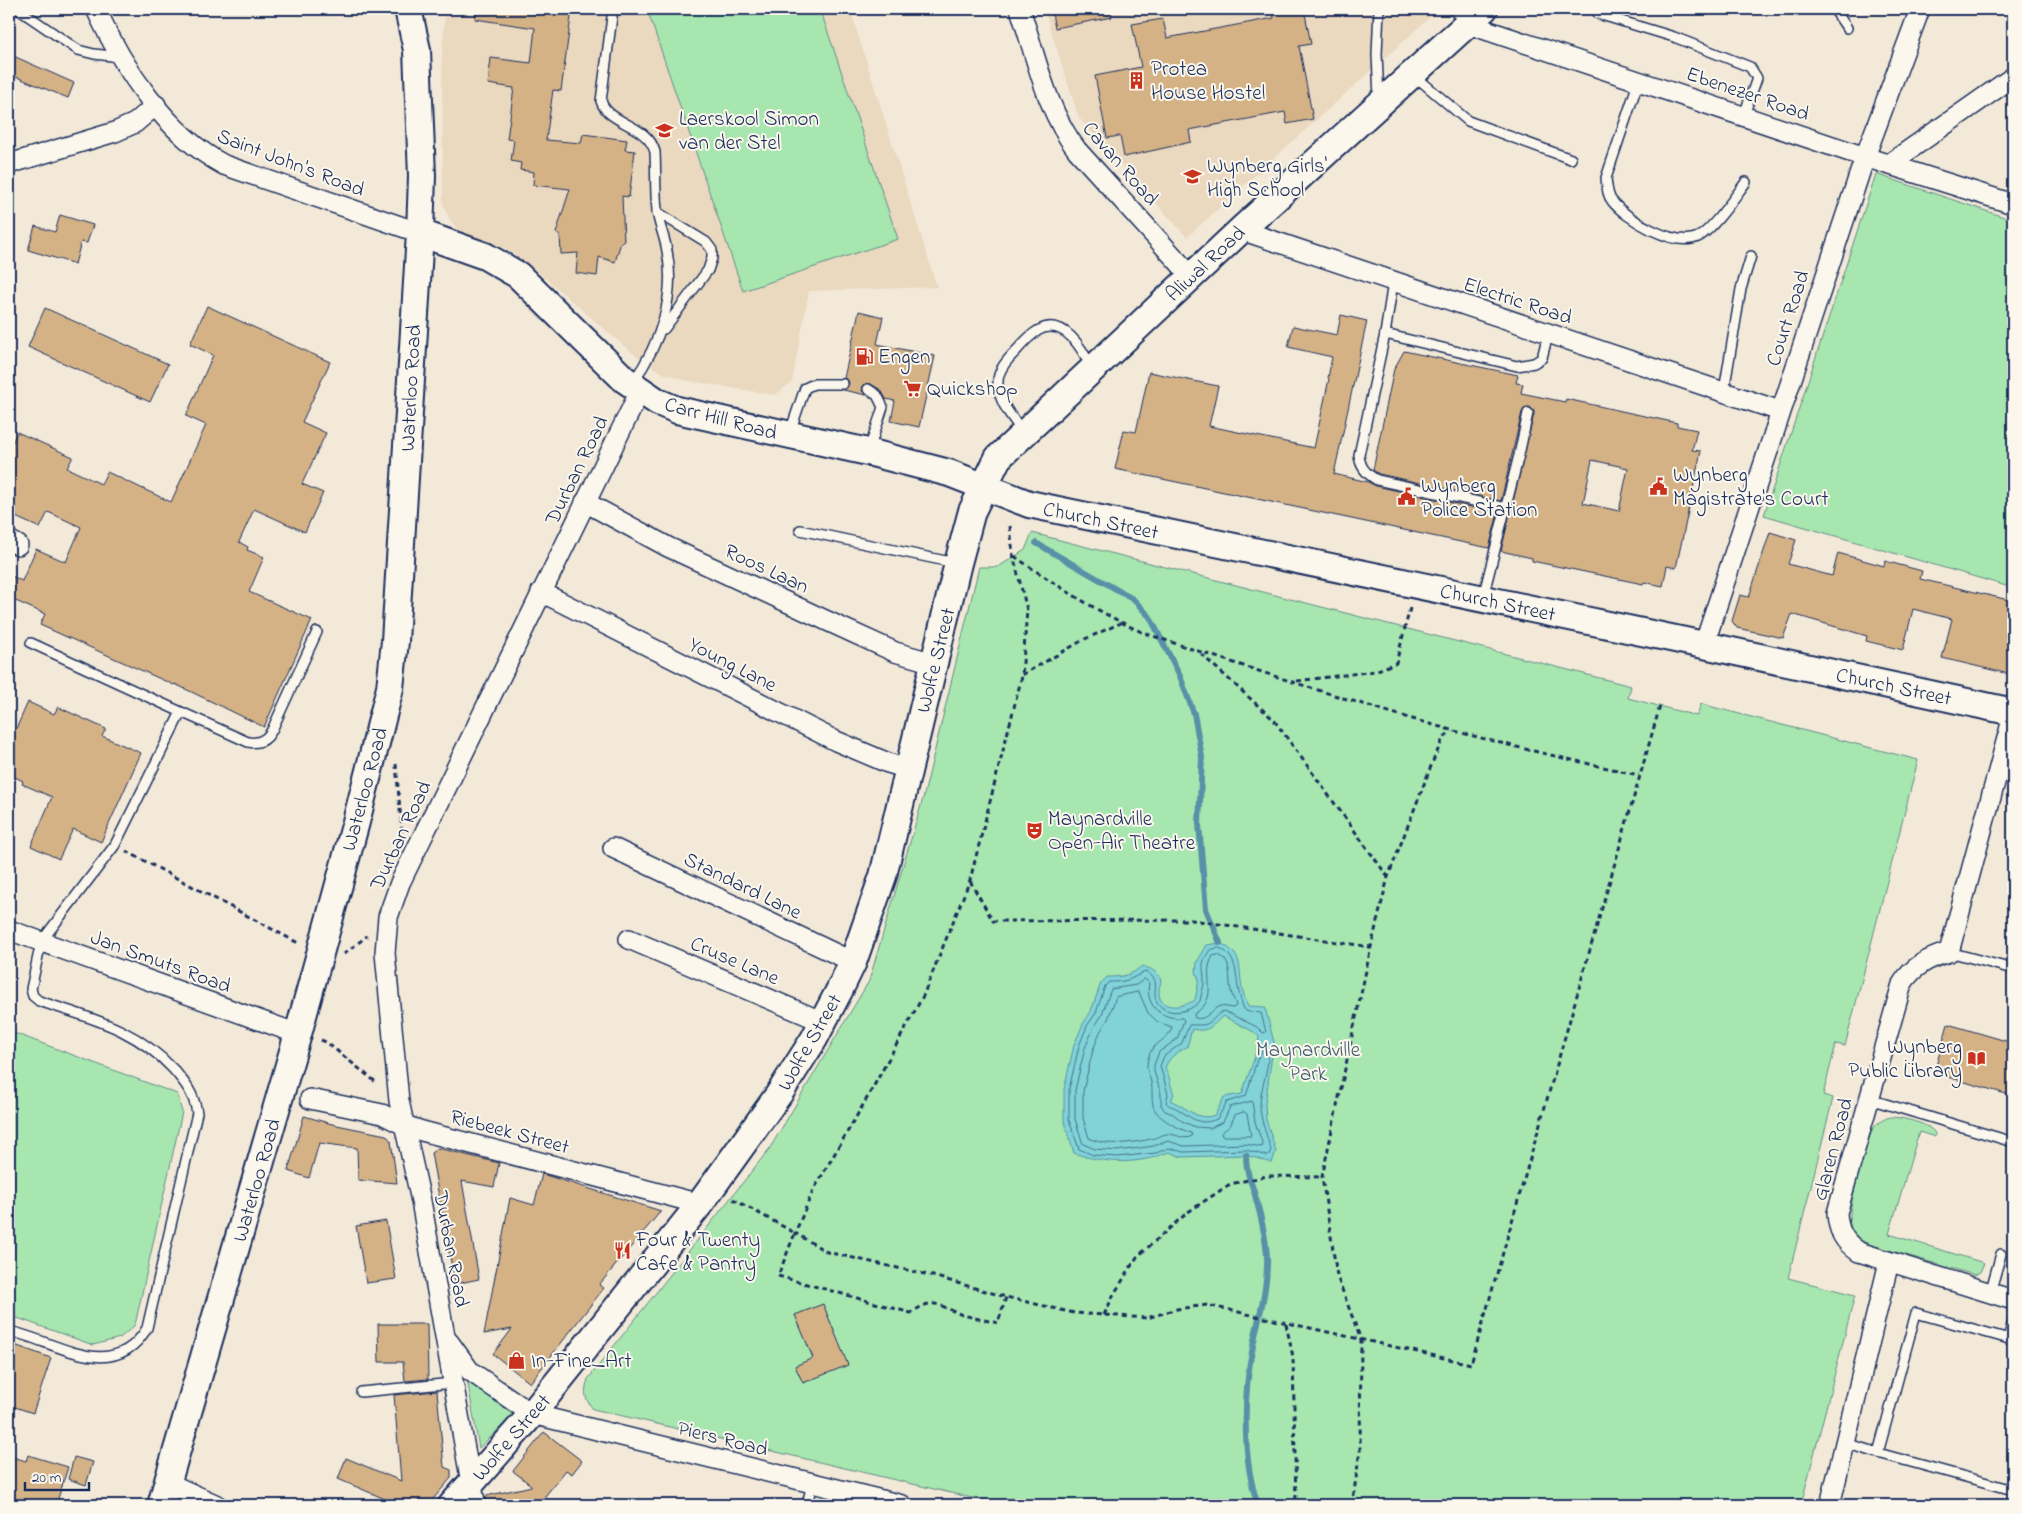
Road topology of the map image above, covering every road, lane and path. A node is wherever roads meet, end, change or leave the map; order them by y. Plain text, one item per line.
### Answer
1 (18, 9) edge
2 (96, 9) edge
3 (408, 9) edge
4 (424, 9) edge
5 (613, 9) edge
6 (1020, 9) edge
7 (1379, 9) edge
8 (1834, 9) edge
9 (1920, 9) edge
10 (1468, 14) edge
11 (1598, 14) dead end
12 (1848, 28) dead end
13 (417, 50) junction
14 (121, 57) junction
15 (1413, 74) junction
16 (2013, 77) edge
17 (1639, 80) junction
18 (1379, 104) junction
19 (156, 105) junction
20 (1744, 115) junction
21 (1865, 156) junction
22 (1571, 159) dead end
23 (9, 164) edge
24 (1890, 164) junction
25 (1746, 182) dead end
26 (2013, 204) edge
27 (657, 212) junction
28 (1243, 228) junction
29 (420, 234) junction
30 (1751, 256) dead end
31 (1191, 276) junction
32 (1393, 282) junction
33 (659, 334) junction
34 (1386, 334) junction
35 (1548, 334) junction
36 (1092, 368) junction
37 (843, 384) dead end
38 (636, 388) junction
39 (868, 389) dead end
40 (1724, 391) junction
41 (1780, 411) junction
42 (1528, 413) dead end
43 (1023, 432) junction
44 (789, 435) junction
45 (868, 452) junction
46 (984, 487) junction
47 (585, 502) junction
48 (1506, 508) junction
49 (1010, 526) dead end
50 (800, 530) dead end
51 (1014, 555) junction
52 (958, 563) junction
53 (541, 592) junction
54 (1483, 599) junction
55 (1410, 608) dead end
56 (1121, 623) junction
57 (317, 632) dead end
58 (31, 643) dead end
59 (1704, 645) junction
60 (1199, 652) junction
61 (934, 663) junction
62 (1022, 676) junction
63 (1294, 682) junction
64 (1660, 706) dead end
65 (181, 712) junction
66 (2013, 714) edge
67 (1451, 730) junction
68 (395, 760) dead end
69 (908, 769) junction
70 (1639, 776) junction
71 (403, 836) dead end
72 (115, 845) junction
73 (613, 848) dead end
74 (1388, 877) junction
75 (970, 880) junction
76 (9, 930) edge
77 (374, 931) dead end
78 (629, 939) dead end
79 (41, 942) junction
80 (302, 945) dead end
81 (1371, 947) junction
82 (1949, 952) junction
83 (338, 959) dead end
84 (853, 962) junction
85 (2013, 969) edge
86 (823, 1022) junction
87 (307, 1036) junction
88 (383, 1088) dead end
89 (310, 1099) dead end
90 (1869, 1099) junction
91 (404, 1125) junction
92 (2013, 1142) edge
93 (1322, 1177) junction
94 (726, 1196) dead end
95 (700, 1204) junction
96 (795, 1233) junction
97 (2001, 1254) dead end
98 (1889, 1262) junction
99 (1990, 1293) junction
100 (1006, 1297) junction
101 (2013, 1300) edge
102 (1104, 1315) junction
103 (2013, 1321) edge
104 (1286, 1324) junction
105 (9, 1331) edge
106 (446, 1336) junction
107 (2011, 1339) edge
108 (1361, 1340) junction
109 (470, 1371) junction
110 (454, 1383) junction
111 (361, 1392) dead end
112 (532, 1414) junction
113 (1846, 1443) junction
114 (1878, 1453) junction
115 (812, 1483) junction
116 (2013, 1490) edge
117 (165, 1494) edge
118 (473, 1494) edge
119 (217, 1505) edge
120 (452, 1505) edge
121 (806, 1505) edge
122 (902, 1505) edge
123 (1296, 1505) edge
124 (1352, 1505) edge
125 (1830, 1505) edge

1 - 14 lane
2 - 14 street, Saint John's Road
3 - 13 street, Waterloo Road
4 - 13 street, Waterloo Road
5 - 27 lane
6 - 31 street, Cavan Road
7 - 18 lane
8 - 12 lane
9 - 21 street, Court Road
10 - 15 street, Aliwal Road
10 - 17 street, Ebenezer Road
11 - 20 lane
13 - 29 street, Waterloo Road
14 - 19 street, Saint John's Road
15 - 18 street, Aliwal Road
15 - 22 lane
16 - 24 street
17 - 20 street, Ebenezer Road
17 - 25 lane
18 - 28 street, Aliwal Road
19 - 23 street
19 - 29 street, Saint John's Road
20 - 21 street, Ebenezer Road
21 - 24 street, Ebenezer Road
21 - 41 street, Court Road
24 - 26 street, Ebenezer Road
27 - 33 lane
27 - 33 lane
28 - 31 street, Aliwal Road
28 - 32 street, Electric Road
29 - 38 street, Carr Hill Road
29 - 87 street, Waterloo Road
30 - 40 lane
31 - 36 street, Aliwal Road
32 - 34 lane
32 - 35 street, Electric Road
33 - 38 lane
34 - 35 lane
34 - 48 lane
35 - 40 street, Electric Road
36 - 43 street, Aliwal Road
36 - 43 lane
37 - 44 lane
38 - 44 street, Carr Hill Road
38 - 47 street, Durban Road
39 - 45 lane
40 - 41 street, Electric Road
41 - 59 street, Court Road
42 - 48 lane
43 - 46 street, Aliwal Road
44 - 45 street, Carr Hill Road
45 - 46 street, Carr Hill Road
46 - 52 street, Wolfe Street
46 - 54 street, Church Street
47 - 53 street, Durban Road
47 - 61 street, Roos Laan
48 - 54 lane
49 - 51 path
50 - 52 lane
51 - 56 path
51 - 62 path
52 - 61 street, Wolfe Street
53 - 69 street, Young Lane
53 - 91 street, Durban Road
54 - 59 street, Church Street
55 - 63 path
56 - 60 path
56 - 62 path
57 - 65 lane
58 - 65 lane
59 - 66 street, Church Street
60 - 63 path
60 - 74 path
61 - 69 street, Wolfe Street
62 - 75 path
63 - 67 path
64 - 70 path
65 - 72 lane
66 - 82 street
67 - 70 path
67 - 74 path
68 - 71 path
69 - 84 street, Wolfe Street
70 - 108 path
72 - 79 lane
72 - 80 path
73 - 84 street, Standard Lane
74 - 81 path
75 - 81 path
75 - 96 path
76 - 79 street, Jan Smuts Road
77 - 83 path
78 - 86 street, Cruse Lane
79 - 87 street, Jan Smuts Road
79 - 105 lane
81 - 93 path
82 - 85 lane
82 - 90 street, Glaren Road
84 - 86 street, Wolfe Street
86 - 95 street, Wolfe Street
87 - 88 path
87 - 117 street, Waterloo Road
89 - 91 street, Riebeek Street
90 - 92 lane
90 - 98 street, Glaren Road
91 - 95 street, Riebeek Street
91 - 106 street, Durban Road
93 - 102 path
93 - 108 path
94 - 96 path
95 - 112 street, Wolfe Street
96 - 100 path
96 - 100 path
97 - 99 lane
98 - 99 street, Glaren Road
98 - 113 street
99 - 101 street, Glaren Road
100 - 102 path
102 - 104 path
103 - 107 lane
104 - 108 path
104 - 123 path
106 - 109 street, Durban Road
106 - 110 street, Durban Road
107 - 114 lane
108 - 124 path
109 - 110 street
109 - 112 street, Durban Road
110 - 111 lane
110 - 118 street, Durban Road
112 - 115 street, Piers Road
112 - 118 street, Wolfe Street
113 - 114 lane
113 - 125 street
114 - 116 lane
115 - 121 lane
115 - 122 street, Piers Road
117 - 119 street
118 - 120 street, Wolfe Street

